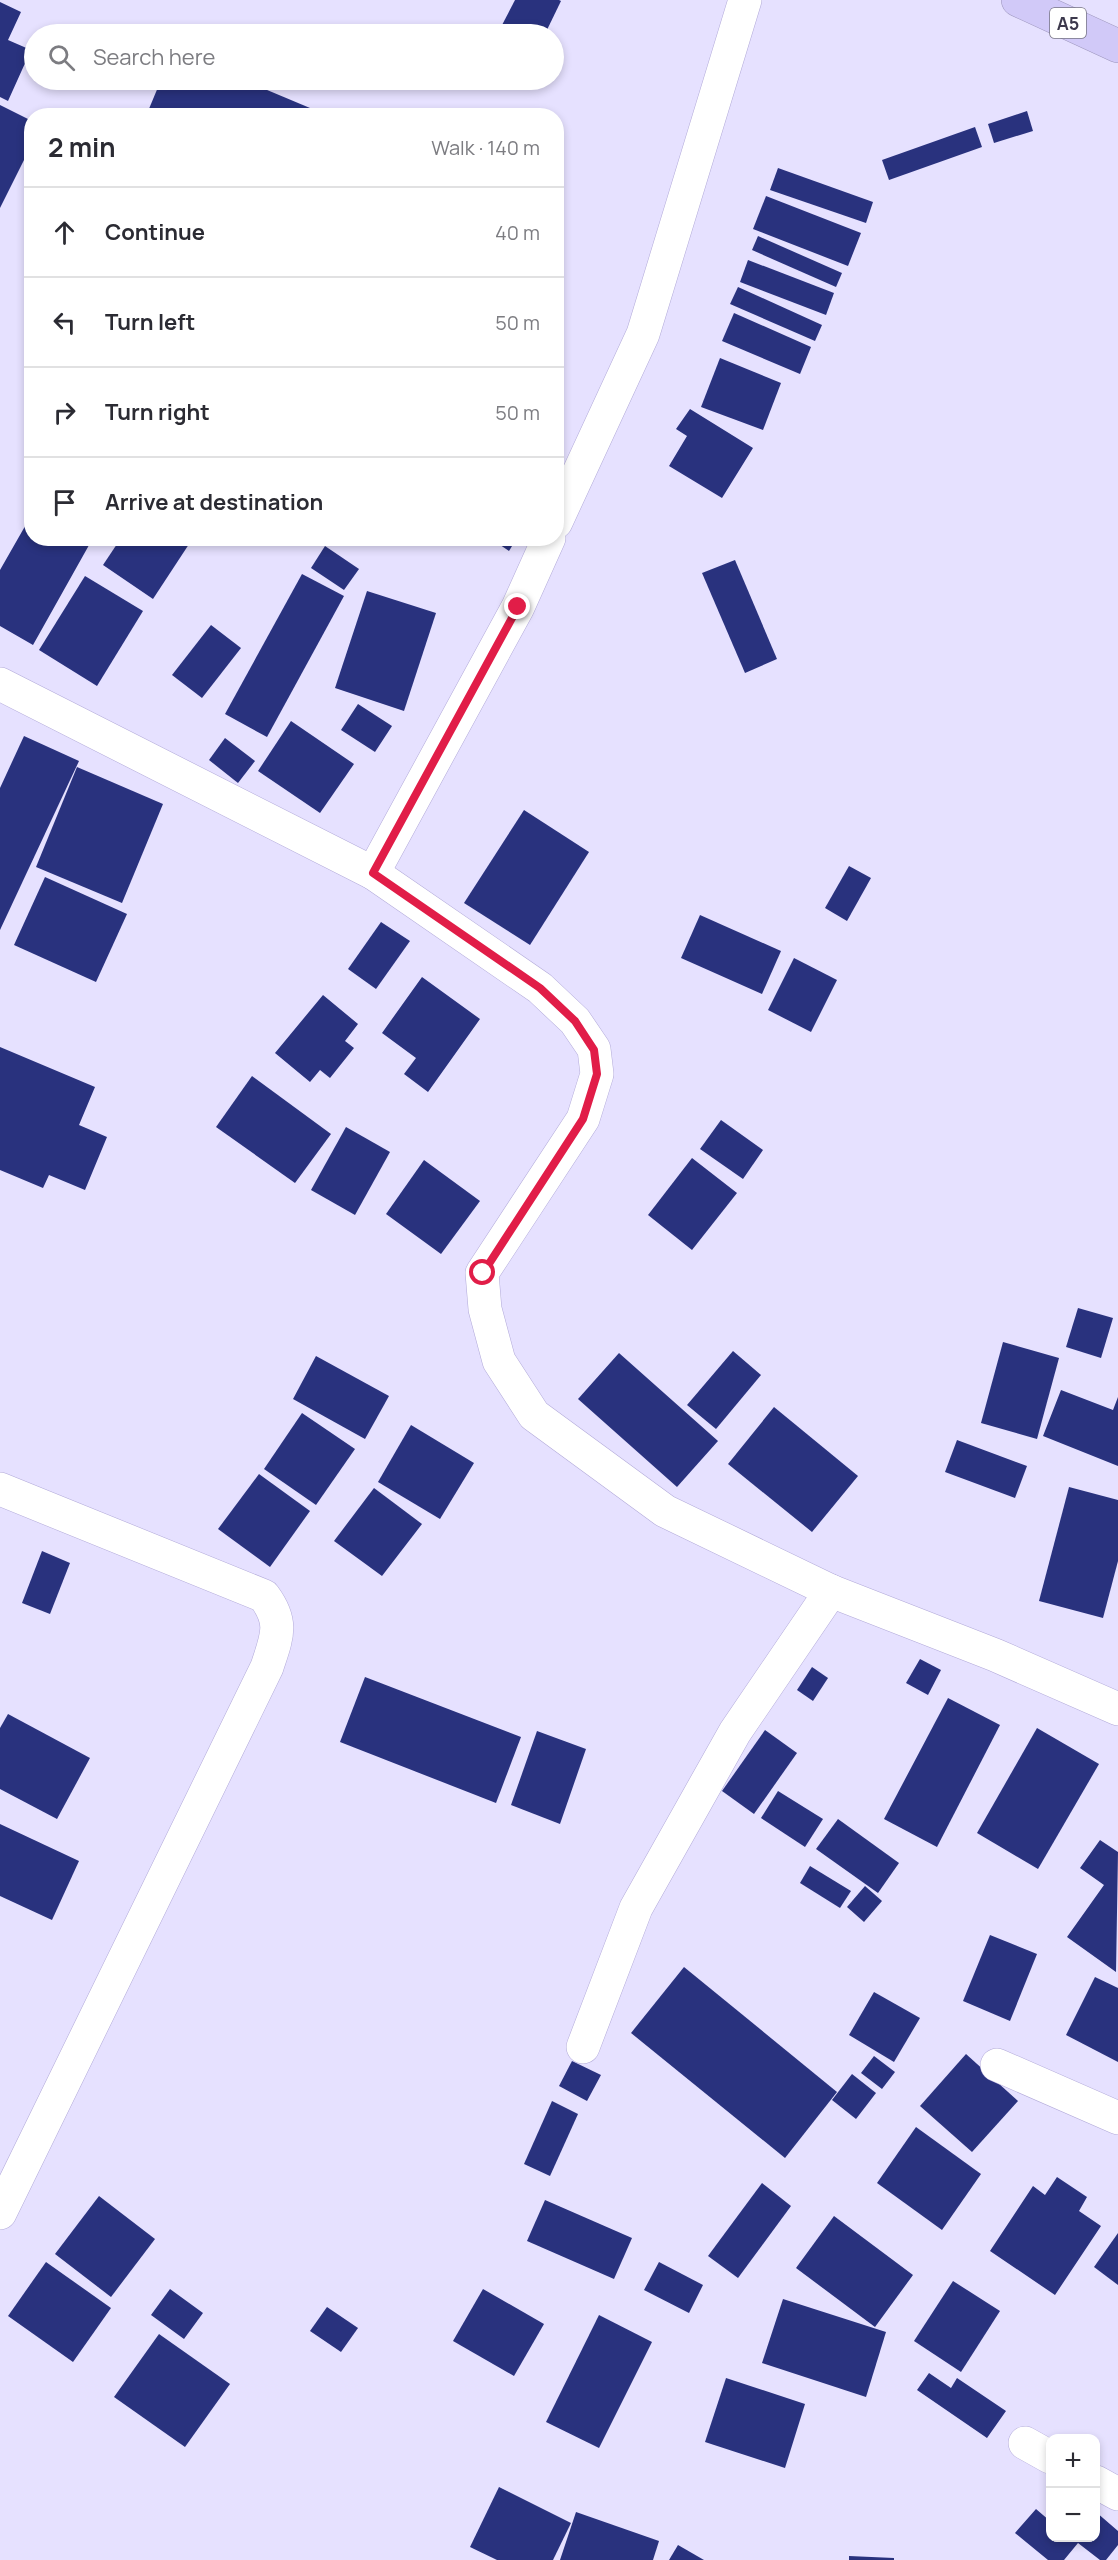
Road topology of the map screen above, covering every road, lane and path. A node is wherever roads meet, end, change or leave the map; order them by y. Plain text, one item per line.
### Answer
1 (745, 0) edge
2 (1018, 0) edge
3 (1118, 46) edge
4 (564, 505) edge
5 (545, 546) edge
6 (0, 684) edge
7 (373, 873) junction
8 (0, 1489) edge
9 (831, 1591) junction
10 (1118, 1709) edge
11 (583, 2047) dead end
12 (997, 2065) dead end
13 (1118, 2118) edge
14 (0, 2213) edge
15 (1100, 2485) edge
16 (1118, 2494) edge

1 - 4 street
2 - 3 highway, A5
5 - 7 street
6 - 7 street
7 - 9 street
8 - 14 street
9 - 10 street
9 - 11 street
12 - 13 street
15 - 16 street

